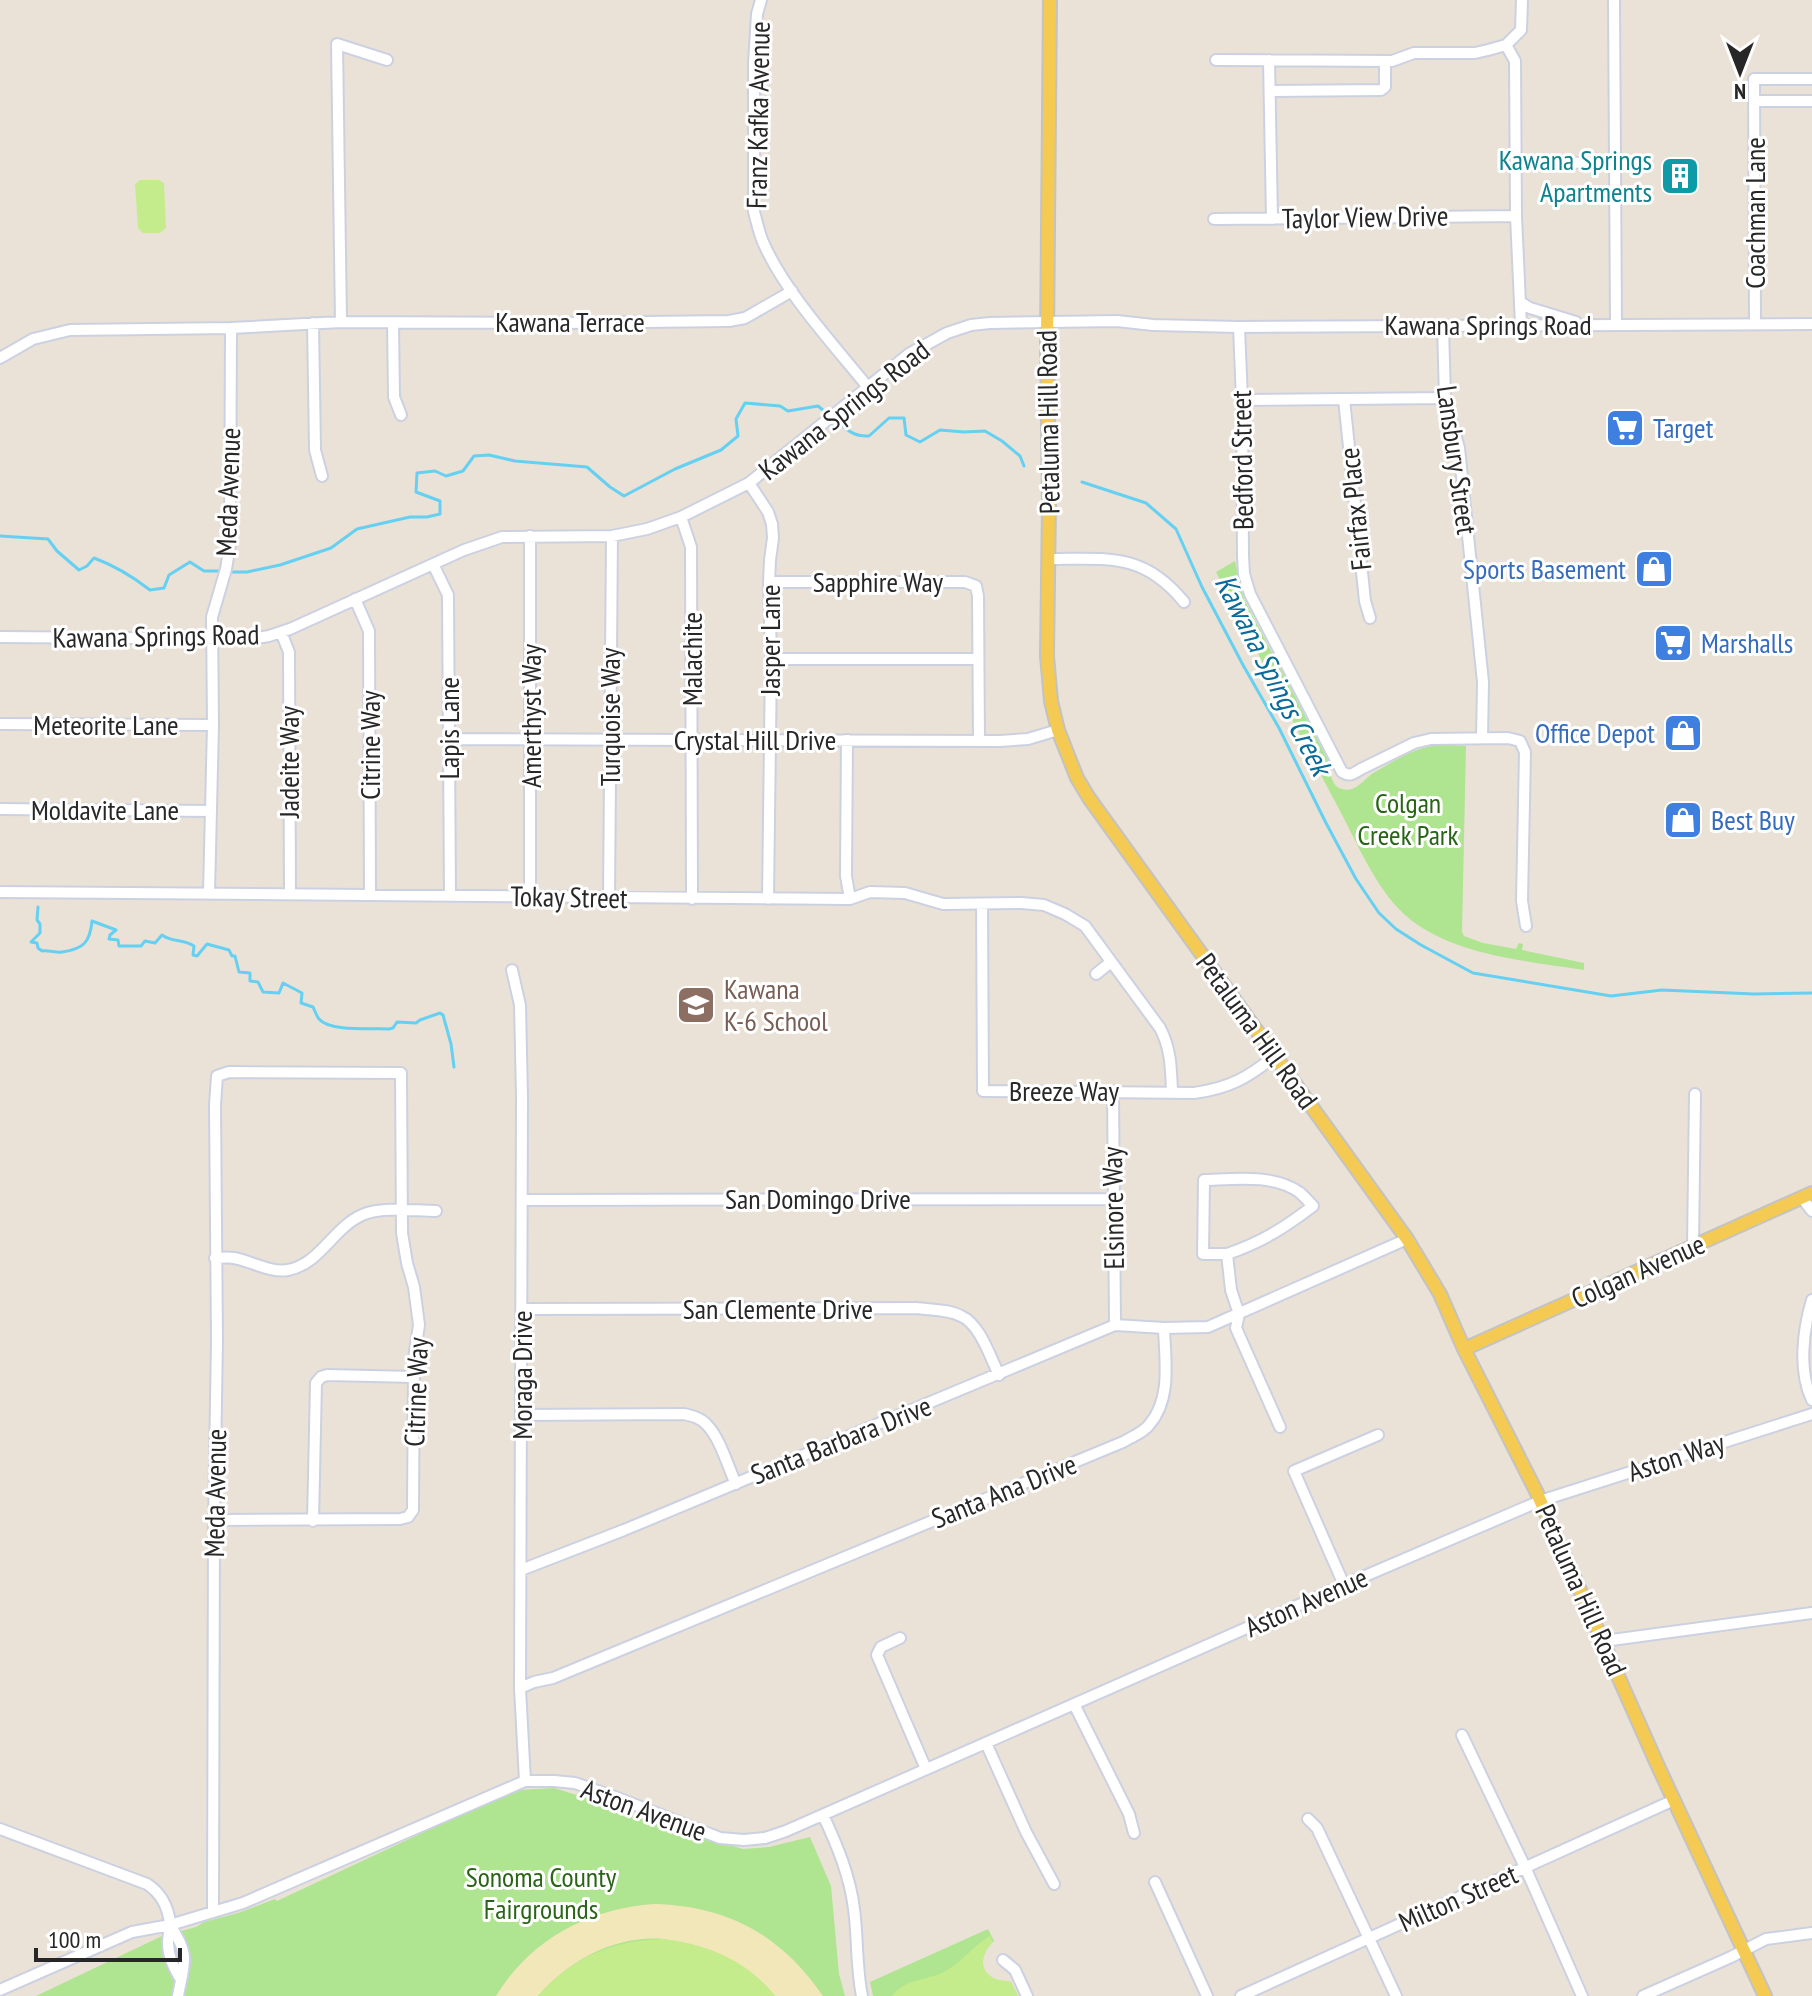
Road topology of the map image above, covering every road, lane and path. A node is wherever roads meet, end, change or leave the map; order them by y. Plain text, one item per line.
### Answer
1 (761, 0) edge
2 (1050, 0) edge
3 (1522, 0) edge
4 (1614, 0) edge
5 (1506, 45) junction
6 (387, 60) dead end
7 (1216, 60) dead end
8 (1269, 60) junction
9 (1385, 61) junction
10 (1812, 79) edge
11 (1270, 91) junction
12 (1754, 101) junction
13 (1812, 101) edge
14 (1614, 162) junction
15 (1516, 164) junction
16 (1516, 216) junction
17 (1214, 219) dead end
18 (1272, 219) junction
19 (792, 291) junction
20 (1520, 302) junction
21 (341, 322) junction
22 (1047, 322) junction
23 (313, 323) junction
24 (393, 323) junction
25 (1616, 324) junction
26 (1755, 324) junction
27 (1812, 324) edge
28 (1521, 325) junction
29 (1585, 325) junction
30 (1443, 326) junction
31 (1239, 327) junction
32 (231, 328) junction
33 (0, 358) edge
34 (867, 386) junction
35 (1445, 398) junction
36 (1344, 399) junction
37 (1242, 400) junction
38 (401, 415) dead end
39 (322, 476) dead end
40 (749, 483) junction
41 (681, 517) junction
42 (530, 536) junction
43 (612, 536) junction
44 (1049, 559) junction
45 (433, 564) junction
46 (769, 582) junction
47 (355, 599) junction
48 (1184, 602) dead end
49 (1370, 618) dead end
50 (281, 632) junction
51 (0, 637) edge
52 (212, 639) junction
53 (771, 659) junction
54 (978, 659) junction
55 (0, 724) edge
56 (213, 725) junction
57 (1058, 730) junction
58 (1482, 738) junction
59 (450, 739) junction
60 (531, 739) junction
61 (610, 740) junction
62 (692, 740) junction
63 (770, 740) junction
64 (847, 740) junction
65 (979, 741) junction
66 (0, 809) edge
67 (211, 811) junction
68 (0, 892) edge
69 (209, 893) junction
70 (290, 893) junction
71 (370, 894) junction
72 (450, 896) junction
73 (530, 896) junction
74 (609, 897) junction
75 (692, 899) junction
76 (768, 899) junction
77 (850, 899) junction
78 (982, 904) junction
79 (1526, 926) dead end
80 (1111, 962) junction
81 (512, 970) dead end
82 (1096, 974) dead end
83 (1275, 1056) junction
84 (217, 1076) joint
85 (1113, 1091) junction
86 (1172, 1092) junction
87 (1695, 1094) dead end
88 (1807, 1195) edge
89 (1113, 1199) junction
90 (523, 1200) junction
91 (402, 1210) junction
92 (436, 1211) dead end
93 (1812, 1211) edge
94 (1407, 1239) junction
95 (1693, 1246) junction
96 (1227, 1254) junction
97 (215, 1258) junction
98 (1812, 1300) edge
99 (522, 1309) junction
100 (1239, 1314) junction
101 (1115, 1325) junction
102 (1164, 1328) junction
103 (1464, 1349) junction
104 (999, 1375) junction
105 (414, 1377) junction
106 (1812, 1400) edge
107 (1812, 1414) edge
108 (521, 1415) junction
109 (1280, 1427) dead end
110 (1378, 1435) dead end
111 (736, 1484) junction
112 (1540, 1501) junction
113 (214, 1520) junction
114 (313, 1521) junction
115 (521, 1570) junction
116 (1344, 1585) junction
117 (1812, 1613) edge
118 (900, 1638) dead end
119 (1604, 1641) junction
120 (520, 1688) junction
121 (1074, 1704) junction
122 (1462, 1735) dead end
123 (986, 1743) junction
124 (926, 1769) junction
125 (525, 1781) junction
126 (1674, 1800) junction
127 (823, 1815) junction
128 (1308, 1819) dead end
129 (0, 1829) edge
130 (1134, 1833) dead end
131 (1525, 1867) junction
132 (1155, 1882) dead end
133 (1054, 1884) dead end
134 (213, 1910) junction
135 (170, 1925) junction
136 (1812, 1933) edge
137 (1369, 1938) junction
138 (1744, 1951) junction
139 (1003, 1960) dead end
140 (0, 1990) edge
141 (178, 1996) edge
142 (862, 1996) edge
143 (1027, 1996) edge
144 (1207, 1996) edge
145 (1241, 1996) edge
146 (1396, 1996) edge
147 (1582, 1996) edge
148 (1643, 1996) edge
149 (1765, 1996) edge

1 - 19 street, Franz Kafka Avenue
2 - 22 main road, Petaluma Hill Road
3 - 5 street
4 - 14 street
5 - 9 street
5 - 15 street
6 - 21 street
7 - 8 street
8 - 9 street
8 - 11 street
9 - 11 street
10 - 12 street, Coachman Lane
11 - 18 street
12 - 13 street, Coachman Lane
12 - 26 street, Coachman Lane
14 - 15 street
14 - 25 street
15 - 16 street
16 - 18 street, Taylor View Drive
16 - 20 street
17 - 18 street, Taylor View Drive
19 - 24 street, Kawana Terrace
19 - 34 street, Franz Kafka Avenue
20 - 28 street
20 - 29 street
21 - 23 street, Kawana Terrace
21 - 24 street, Kawana Terrace
22 - 31 street, Kawana Springs Road
22 - 34 street, Kawana Springs Road
22 - 44 main road, Petaluma Hill Road
23 - 32 street, Kawana Terrace
23 - 39 street
24 - 38 street
25 - 26 street, Kawana Springs Road
25 - 29 street, Kawana Springs Road
26 - 27 street, Kawana Springs Road
28 - 29 street, Kawana Springs Road
28 - 30 street, Kawana Springs Road
30 - 31 street, Kawana Springs Road
30 - 35 street, Lansbury Street
31 - 37 street, Bedford Street
32 - 33 street, Kawana Terrace
32 - 52 street, Meda Avenue
34 - 40 street, Kawana Springs Road
35 - 36 street
35 - 58 street, Lansbury Street
36 - 37 street
36 - 49 street, Fairfax Place
37 - 58 street, Bedford Street
40 - 41 street, Kawana Springs Road
40 - 46 street, Jasper Lane
41 - 43 street, Kawana Springs Road
41 - 62 street, Malachite
42 - 43 street, Kawana Springs Road
42 - 45 street, Kawana Springs Road
42 - 60 street, Amerthyst Way
43 - 61 street, Turquoise Way
44 - 48 street
44 - 57 main road, Petaluma Hill Road
45 - 47 street, Kawana Springs Road
45 - 59 street, Lapis Lane
46 - 53 street, Jasper Lane
46 - 54 street, Sapphire Way
47 - 50 street, Kawana Springs Road
47 - 71 street, Citrine Way
50 - 52 street, Kawana Springs Road
50 - 70 street, Jadeite Way
51 - 52 street, Kawana Springs Road
52 - 56 street, Meda Avenue
53 - 54 street
53 - 63 street, Jasper Lane
54 - 65 street, Sapphire Way
55 - 56 street, Meteorite Lane
56 - 67 street, Meda Avenue
57 - 65 street, Crystal Hill Drive
57 - 83 main road, Petaluma Hill Road
58 - 79 street, Bedford Street
59 - 60 street, Crystal Hill Drive
59 - 72 street, Lapis Lane
60 - 61 street, Crystal Hill Drive
60 - 73 street, Amerthyst Way
61 - 62 street, Crystal Hill Drive
61 - 74 street, Turquoise Way
62 - 63 street, Crystal Hill Drive
62 - 75 street, Malachite
63 - 64 street, Crystal Hill Drive
63 - 76 street, Jasper Lane
64 - 65 street, Crystal Hill Drive
64 - 77 street
66 - 67 street, Moldavite Lane
67 - 69 street, Meda Avenue
68 - 69 street, Tokay Street
69 - 70 street, Tokay Street
70 - 71 street, Tokay Street
71 - 72 street, Tokay Street
72 - 73 street, Tokay Street
73 - 74 street, Tokay Street
74 - 75 street, Tokay Street
75 - 76 street, Tokay Street
76 - 77 street, Tokay Street
77 - 78 street, Tokay Street
78 - 80 street, Tokay Street
78 - 85 street, Breeze Way
80 - 82 street
80 - 86 street, Tokay Street
81 - 90 street, Moraga Drive
83 - 86 street, Breeze Way
83 - 94 main road, Petaluma Hill Road
84 - 91 street, Citrine Way
84 - 97 street, Meda Avenue
85 - 86 street, Breeze Way
85 - 89 street, Elsinore Way
87 - 95 street
88 - 93 street
88 - 95 main road, Colgan Avenue
89 - 90 street, San Domingo Drive
89 - 101 street, Elsinore Way
90 - 99 street, Moraga Drive
91 - 92 street
91 - 97 street
91 - 105 street, Citrine Way
94 - 100 street
94 - 103 main road, Petaluma Hill Road
95 - 103 main road, Colgan Avenue
96 - 96 street
96 - 100 street
97 - 113 street, Meda Avenue
98 - 106 street
99 - 104 street, San Clemente Drive
99 - 108 street, Moraga Drive
100 - 102 street
100 - 109 street
101 - 102 street, Santa Barbara Drive
101 - 104 street, Santa Barbara Drive
102 - 120 street, Santa Ana Drive
103 - 112 main road, Petaluma Hill Road
104 - 111 street, Santa Barbara Drive
105 - 114 street, Citrine Way
105 - 114 street
107 - 112 street, Aston Way
108 - 111 street
108 - 115 street, Moraga Drive
110 - 116 street
111 - 115 street, Santa Barbara Drive
112 - 116 street, Aston Avenue
112 - 119 main road, Petaluma Hill Road
113 - 114 street, Citrine Way
113 - 134 street, Meda Avenue
115 - 120 street, Moraga Drive
116 - 121 street, Aston Avenue
117 - 119 street
118 - 124 street
119 - 126 main road, Petaluma Hill Road
120 - 125 street, Moraga Drive
121 - 123 street, Aston Avenue
121 - 130 street
122 - 131 street
123 - 124 street, Aston Avenue
123 - 133 street
124 - 127 street, Aston Avenue
125 - 127 street, Aston Avenue
125 - 134 street, Aston Avenue
126 - 131 street, Milton Street
126 - 138 main road, Petaluma Hill Road
127 - 142 street
128 - 137 street
129 - 135 street
131 - 137 street, Milton Street
131 - 147 street
132 - 144 street
134 - 135 street, Aston Avenue
135 - 140 street, Aston Avenue
135 - 141 street
136 - 138 street
137 - 145 street, Milton Street
137 - 146 street
138 - 148 street
138 - 149 main road, Petaluma Hill Road
139 - 143 street

